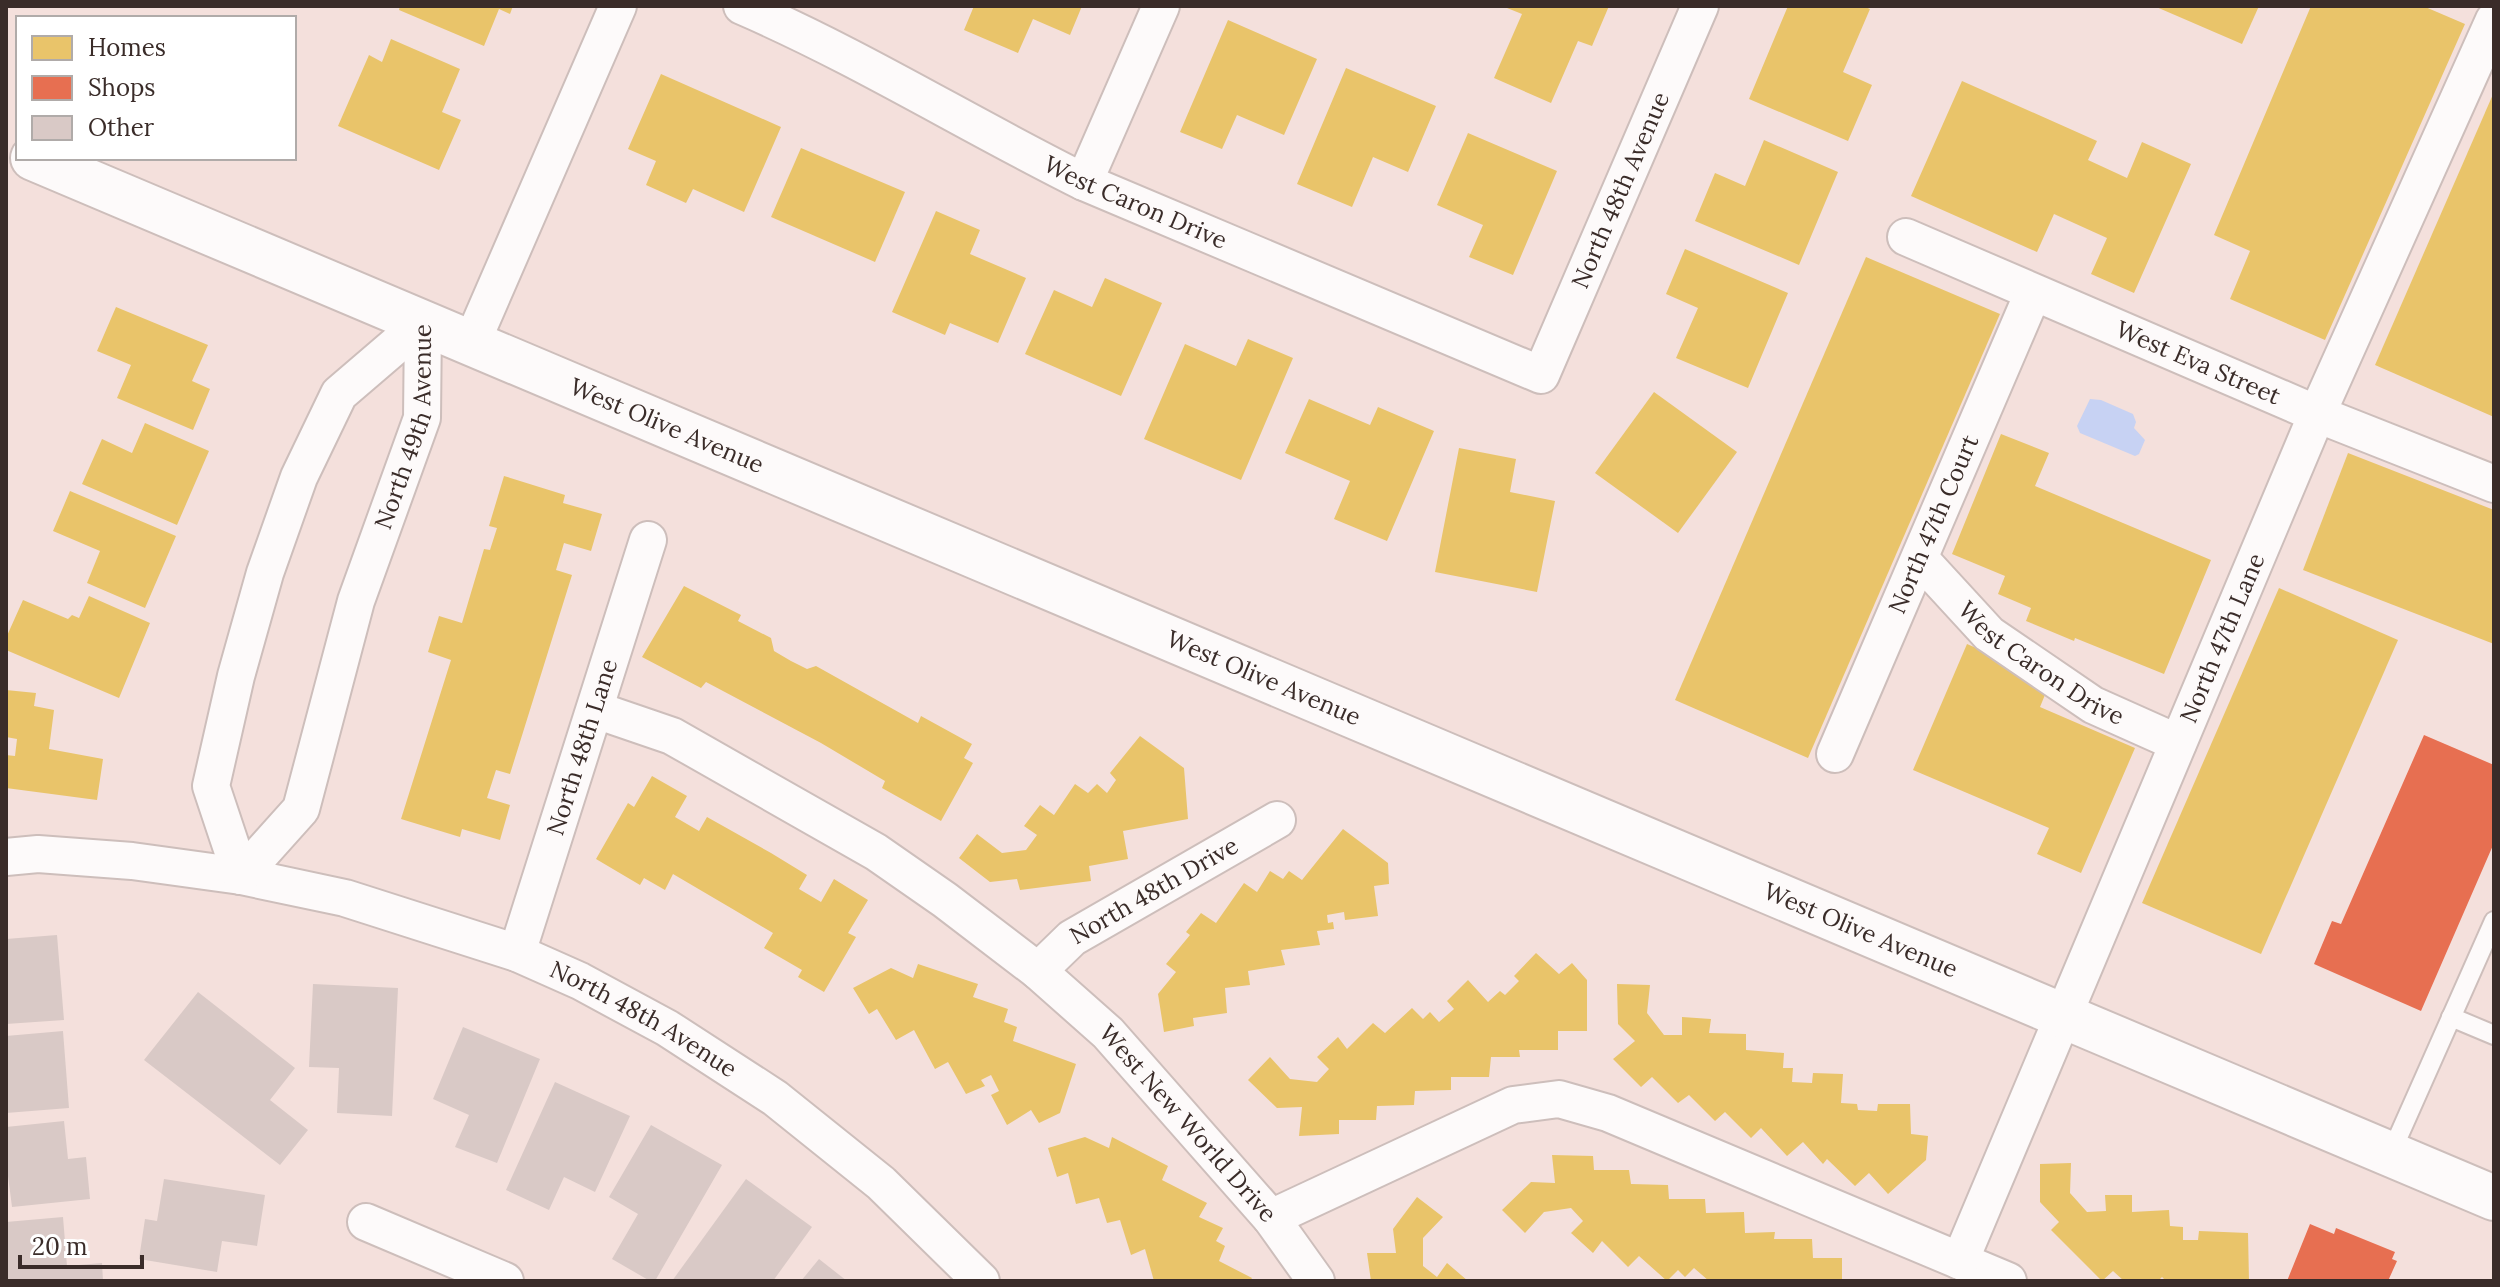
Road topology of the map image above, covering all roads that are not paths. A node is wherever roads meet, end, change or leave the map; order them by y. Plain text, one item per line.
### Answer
1 (618, 6) edge
2 (742, 6) edge
3 (1161, 6) edge
4 (1700, 6) edge
5 (2494, 20) edge
6 (38, 160) edge
7 (1084, 182) junction
8 (1906, 237) dead end
9 (2033, 293) junction
10 (423, 322) junction
11 (472, 342) junction
12 (1541, 375) joint
13 (2317, 414) junction
14 (2494, 484) edge
15 (648, 540) dead end
16 (1921, 560) junction
17 (596, 710) junction
18 (2178, 743) junction
19 (1835, 754) dead end
20 (1277, 820) dead end
21 (6, 857) edge
22 (241, 876) junction
23 (2494, 921) edge
24 (517, 953) junction
25 (1038, 971) junction
26 (2063, 1015) junction
27 (2451, 1017) junction
28 (2494, 1035) edge
29 (2391, 1153) junction
30 (2494, 1198) edge
31 (1271, 1218) junction
32 (366, 1222) dead end
33 (1960, 1261) junction
34 (505, 1281) edge
35 (981, 1281) edge
36 (1316, 1281) edge
37 (2008, 1281) edge

1 - 11 street
2 - 7 street, West Caron Drive
3 - 7 street
4 - 12 street, North 48th Avenue
5 - 13 street, North 47th Lane
6 - 10 main road, West Olive Avenue
7 - 12 street, West Caron Drive
8 - 9 street, West Eva Street
9 - 13 street, West Eva Street
9 - 16 street, North 47th Court
10 - 11 main road, West Olive Avenue
10 - 22 street, North 49th Avenue
10 - 22 street, North 49th Avenue
11 - 26 main road, West Olive Avenue
13 - 14 street, West Eva Street
13 - 18 street, North 47th Lane
15 - 17 street, North 48th Lane
16 - 18 street, West Caron Drive
16 - 19 street, North 47th Court
17 - 24 street, North 48th Lane
17 - 25 street, West New World Drive
18 - 26 street, North 47th Lane
20 - 25 street, North 48th Drive
21 - 22 street, North 48th Avenue
22 - 24 street, North 48th Avenue
23 - 27 lane
24 - 35 street, North 48th Avenue
25 - 31 street, West New World Drive
26 - 29 main road, West Olive Avenue
26 - 33 street, North 47th Lane
27 - 28 lane
27 - 29 lane
29 - 30 main road, West Olive Avenue
31 - 33 street, West New World Drive
31 - 36 street
32 - 34 street
33 - 37 street, West New World Drive

